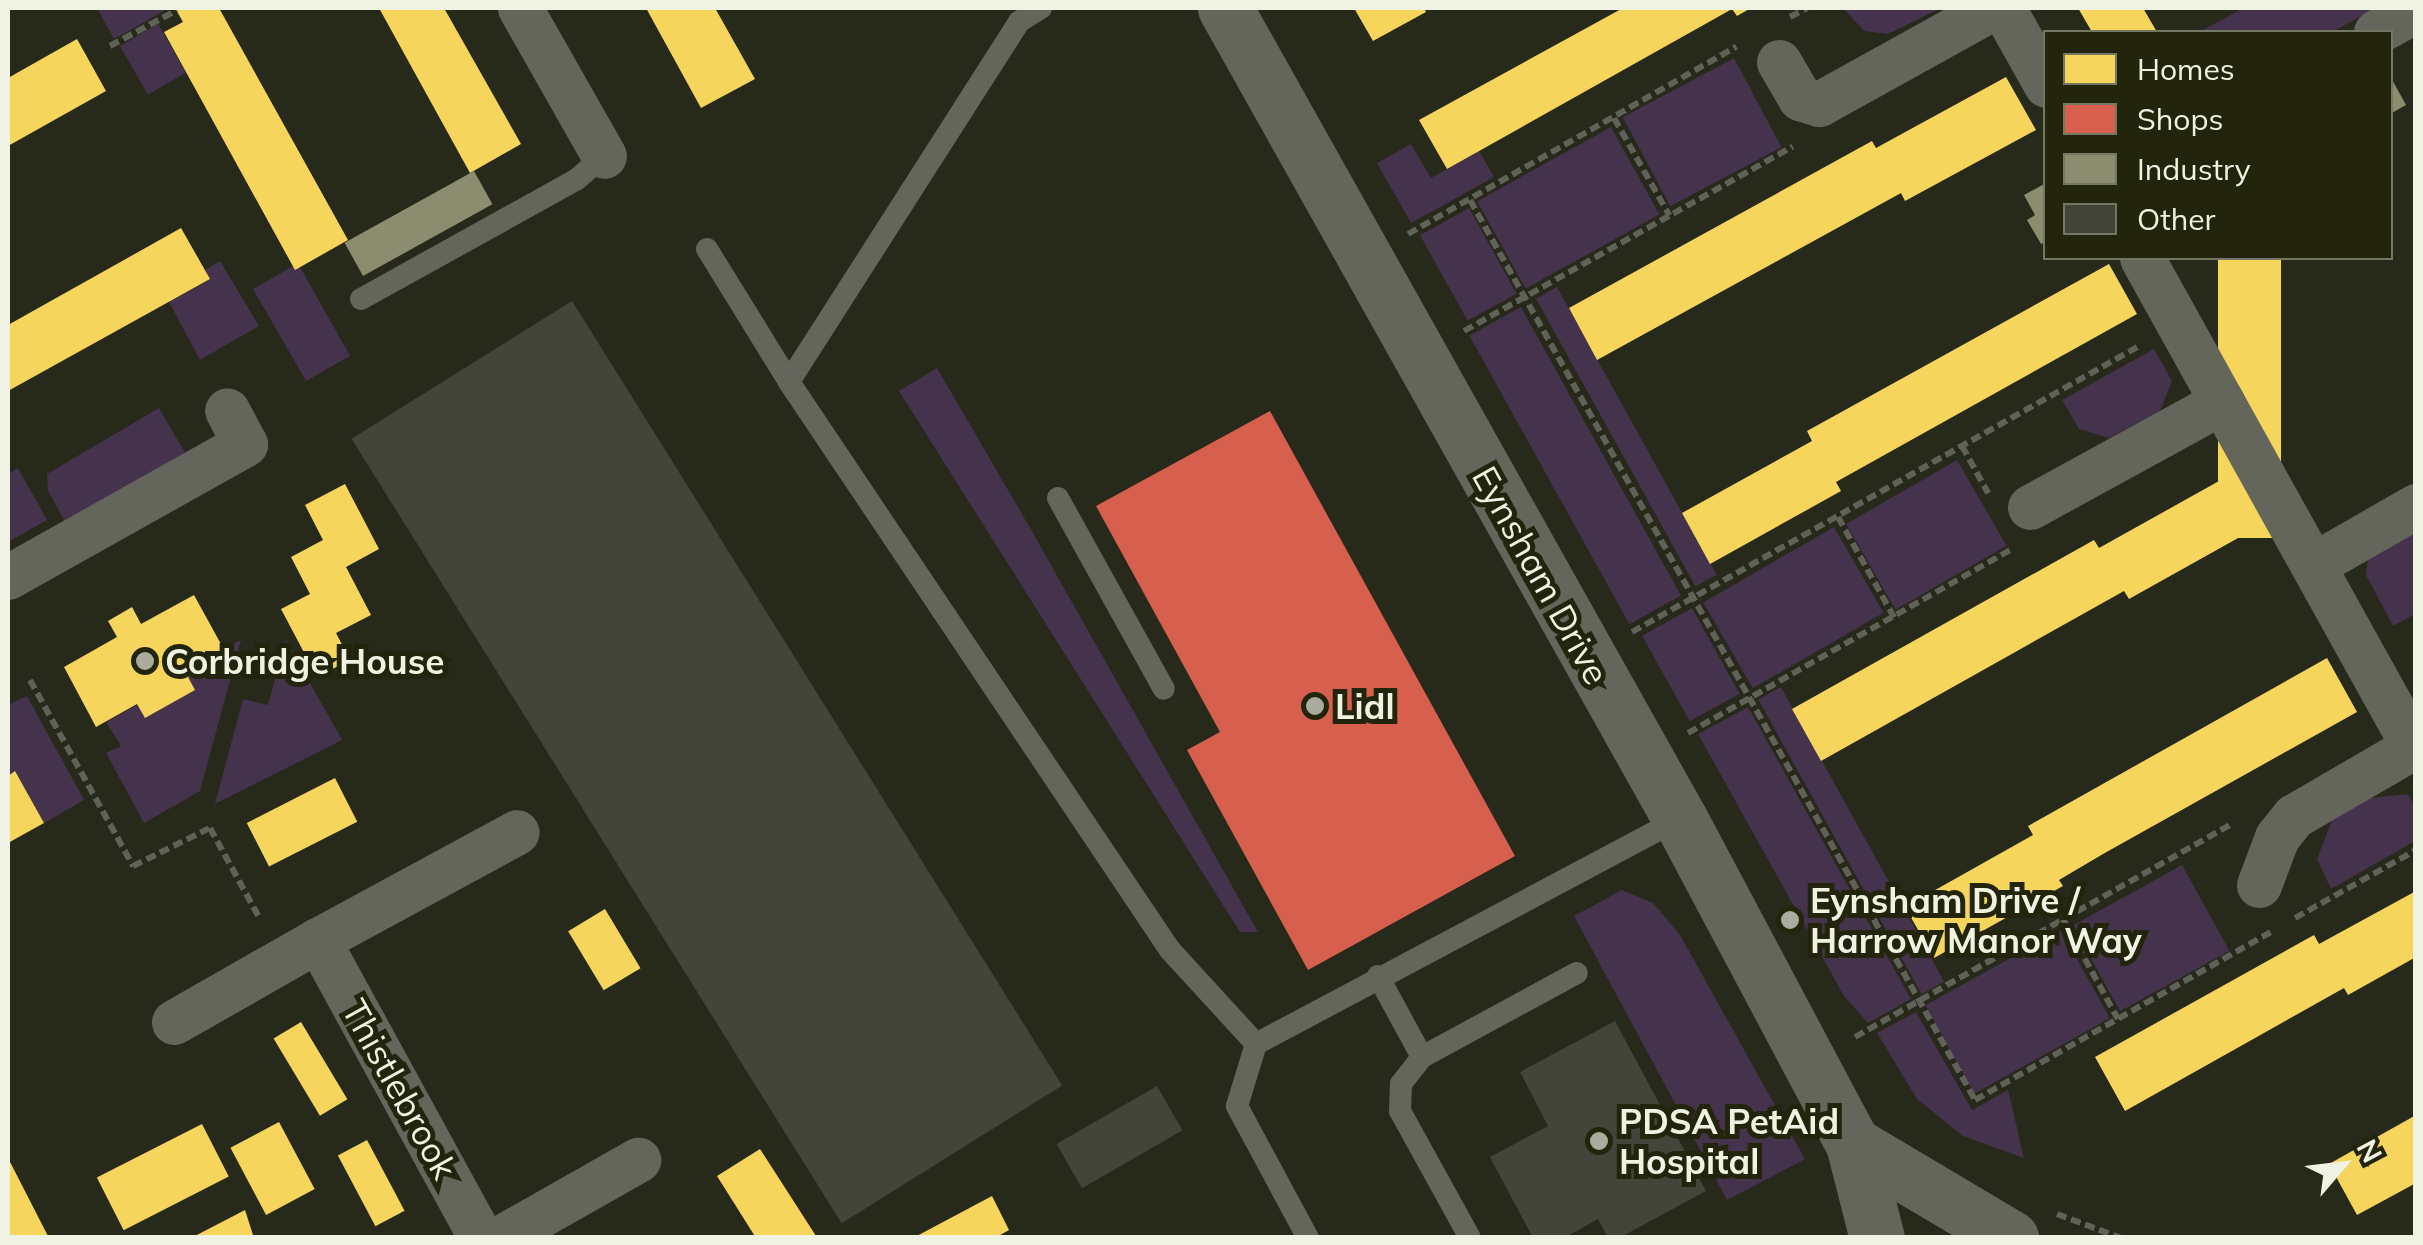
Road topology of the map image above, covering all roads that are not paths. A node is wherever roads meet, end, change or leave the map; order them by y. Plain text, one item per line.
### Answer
1 (520, 8) edge
2 (1041, 8) edge
3 (1226, 8) edge
4 (1992, 8) edge
5 (2003, 8) edge
6 (2416, 10) edge
7 (2380, 30) edge
8 (1769, 42) road end
9 (2043, 79) edge
10 (604, 156) joint
11 (707, 249) dead end
12 (2143, 260) edge
13 (361, 300) dead end
14 (789, 382) junction
15 (2222, 402) junction
16 (226, 410) dead end
17 (1058, 498) dead end
18 (2416, 506) edge
19 (2024, 526) road end
20 (2314, 565) junction
21 (8, 577) edge
22 (1164, 689) dead end
23 (2414, 749) edge
24 (1680, 819) junction
25 (516, 832) dead end
26 (2259, 885) dead end
27 (300, 950) junction
28 (1577, 973) dead end
29 (1378, 976) junction
30 (174, 1022) dead end
31 (1256, 1044) junction
32 (1422, 1057) junction
33 (1853, 1144) junction
34 (638, 1160) dead end
35 (481, 1238) edge
36 (500, 1238) edge
37 (1308, 1238) edge
38 (1470, 1238) edge
39 (1878, 1238) edge
40 (2011, 1238) edge

1 - 10 street
2 - 14 lane
3 - 24 street, Eynsham Drive
4 - 8 street
5 - 9 street
6 - 7 street
10 - 13 lane
11 - 14 lane
12 - 15 street
14 - 31 lane
15 - 19 street
15 - 20 street
16 - 21 street
17 - 22 lane
18 - 20 street
20 - 23 street
23 - 26 street
24 - 29 lane
24 - 33 street, Eynsham Drive
25 - 27 street
27 - 30 street
27 - 35 street, Thistlebrook
28 - 32 lane
29 - 31 lane
29 - 32 lane
31 - 37 lane
32 - 38 lane
33 - 39 street, Eynsham Drive
33 - 40 street
34 - 36 street

